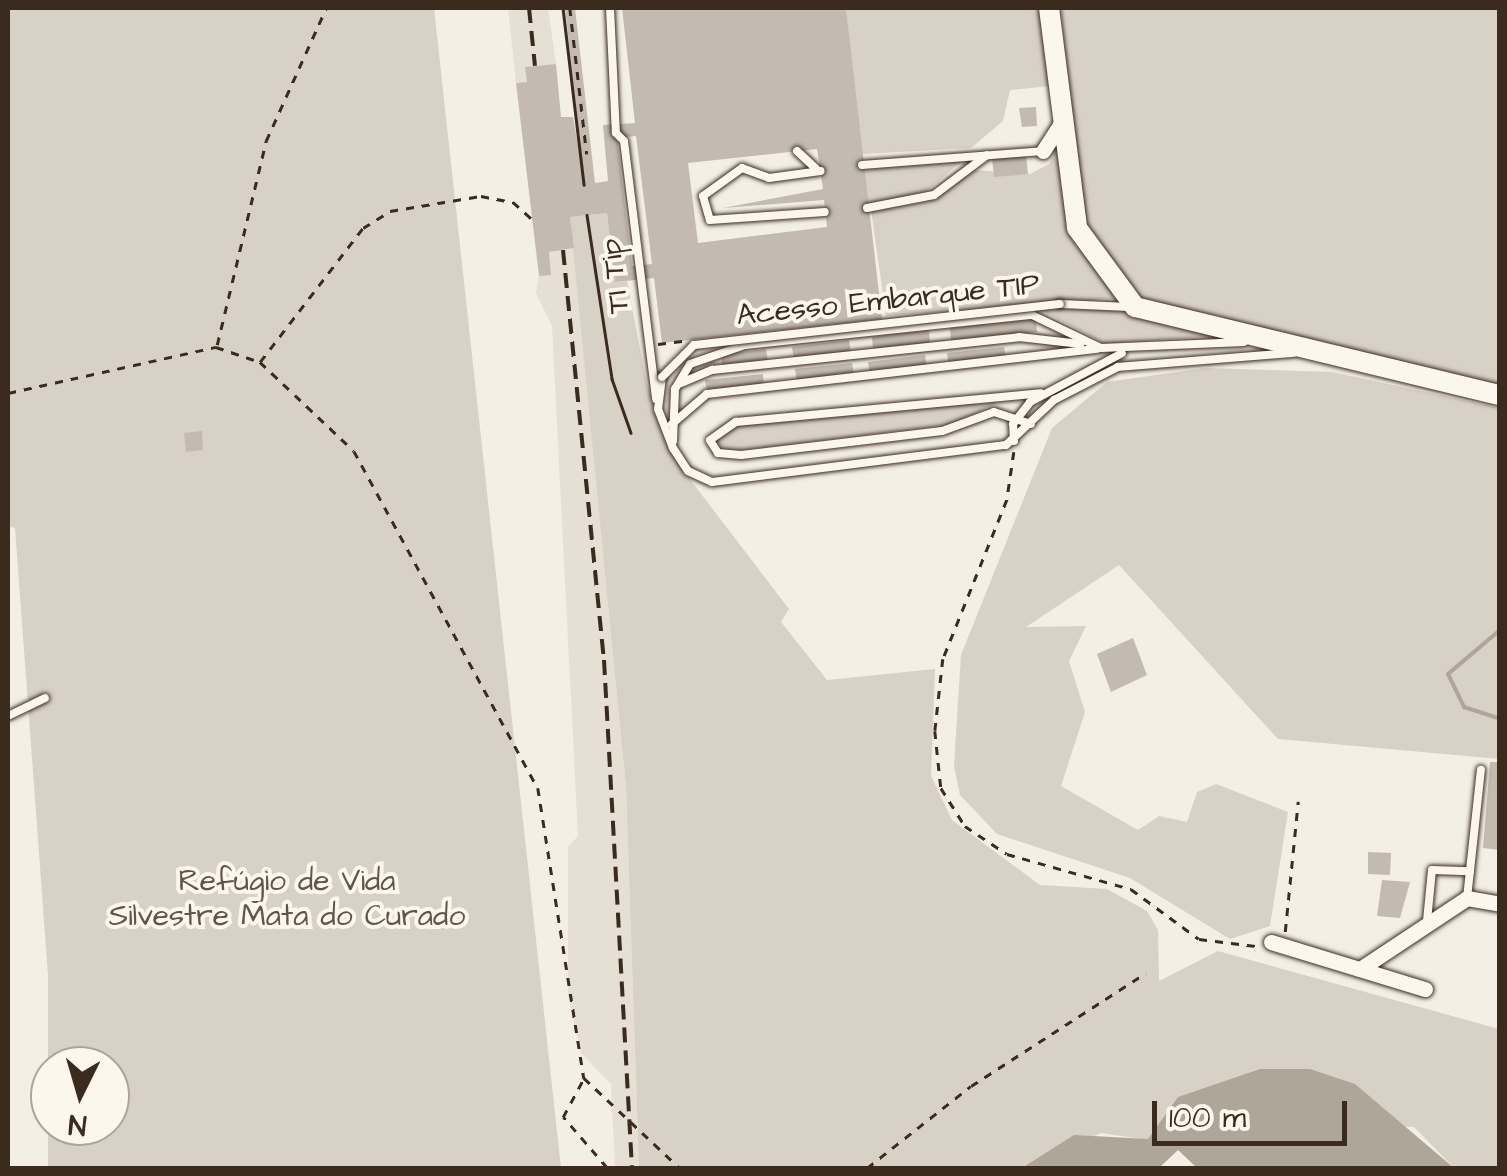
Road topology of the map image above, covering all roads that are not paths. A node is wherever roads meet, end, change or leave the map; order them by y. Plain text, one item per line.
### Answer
1 (610, 8) edge
2 (1049, 8) edge
3 (1064, 117) junction
4 (624, 140) junction
5 (637, 140) dead end
6 (797, 151) dead end
7 (1043, 151) joint
8 (990, 153) junction
9 (741, 157) dead end
10 (862, 165) dead end
11 (742, 168) junction
12 (867, 208) dead end
13 (825, 212) dead end
14 (1134, 307) junction
15 (1269, 341) junction
16 (1090, 346) junction
17 (1101, 348) junction
18 (1134, 350) junction
19 (1318, 352) junction
20 (675, 388) junction
21 (1041, 393) junction
22 (1500, 395) edge
23 (658, 409) junction
24 (672, 424) junction
25 (1013, 424) junction
26 (1031, 424) junction
27 (1014, 441) junction
28 (673, 448) junction
29 (44, 698) dead end
30 (8, 716) edge
31 (1481, 770) dead end
32 (1470, 871) junction
33 (1468, 898) junction
34 (1500, 904) edge
35 (1426, 926) junction
36 (1271, 942) road end
37 (1360, 969) junction
38 (1426, 989) dead end

1 - 4 lane, TI Tip
2 - 3 street
3 - 7 street
3 - 14 street
4 - 5 lane
4 - 23 lane, TI Tip
6 - 11 lane
7 - 8 lane
8 - 10 lane
8 - 12 lane
9 - 11 lane
11 - 13 lane
14 - 15 street
14 - 23 lane, Acesso Embarque TIP, bridge
15 - 18 lane
15 - 19 street
16 - 17 lane
16 - 20 lane
16 - 20 lane
17 - 18 lane
17 - 24 lane
18 - 21 lane
19 - 22 street
19 - 26 lane
20 - 24 lane
21 - 25 lane
21 - 25 lane
23 - 28 lane
24 - 28 lane
25 - 26 lane
25 - 27 lane
26 - 27 lane
27 - 28 lane
29 - 30 lane
31 - 32 lane
32 - 33 lane
32 - 35 lane
33 - 34 street
33 - 35 street
35 - 37 street
36 - 37 street
37 - 38 street

